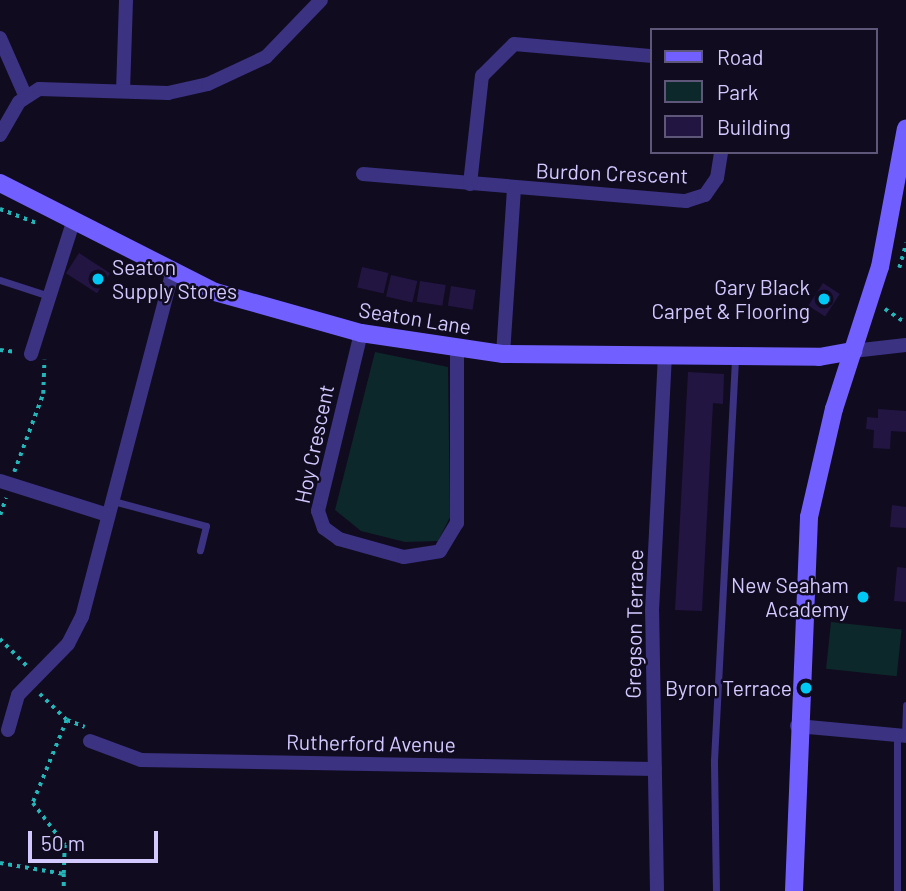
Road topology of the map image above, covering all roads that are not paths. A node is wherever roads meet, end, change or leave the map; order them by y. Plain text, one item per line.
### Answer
1 (126, 0) edge
2 (321, 0) edge
3 (0, 38) edge
4 (650, 56) edge
5 (123, 91) junction
6 (25, 95) junction
7 (906, 128) edge
8 (0, 135) edge
9 (722, 154) edge
10 (363, 174) dead end
11 (0, 183) edge
12 (470, 184) junction
13 (514, 190) junction
14 (73, 222) junction
15 (172, 274) junction
16 (0, 280) edge
17 (50, 296) junction
18 (361, 333) junction
19 (906, 345) edge
20 (457, 349) junction
21 (853, 351) junction
22 (31, 354) road end
23 (503, 354) junction
24 (736, 357) junction
25 (665, 358) junction
26 (7, 483) edge
27 (110, 508) junction
28 (200, 550) dead end
29 (906, 705) edge
30 (797, 726) junction
31 (8, 730) dead end
32 (903, 736) edge
33 (90, 741) dead end
34 (655, 769) junction
35 (657, 891) edge
36 (716, 891) edge
37 (794, 891) edge
38 (897, 891) edge

1 - 5 street
2 - 5 street
3 - 6 street
4 - 12 street
5 - 6 street
6 - 8 street
7 - 21 main road
9 - 13 street, Burdon Crescent
10 - 12 street, Burdon Crescent
11 - 14 main road, Seaton Lane
12 - 13 street, Burdon Crescent
13 - 23 street
14 - 15 main road, Seaton Lane
14 - 17 street
15 - 18 main road, Seaton Lane
15 - 27 street
16 - 17 lane
17 - 22 street
18 - 20 main road, Seaton Lane
18 - 20 street, Hoy Crescent
19 - 21 street
20 - 23 main road, Seaton Lane
21 - 24 main road, Seaton Lane
21 - 30 main road
23 - 25 main road, Seaton Lane
24 - 25 main road, Seaton Lane
24 - 36 lane
25 - 34 street, Gregson Terrace
26 - 27 street
27 - 28 lane
27 - 31 street
29 - 32 lane
30 - 32 street
30 - 37 main road
32 - 38 lane
33 - 34 street, Rutherford Avenue
34 - 35 street, Gregson Terrace

